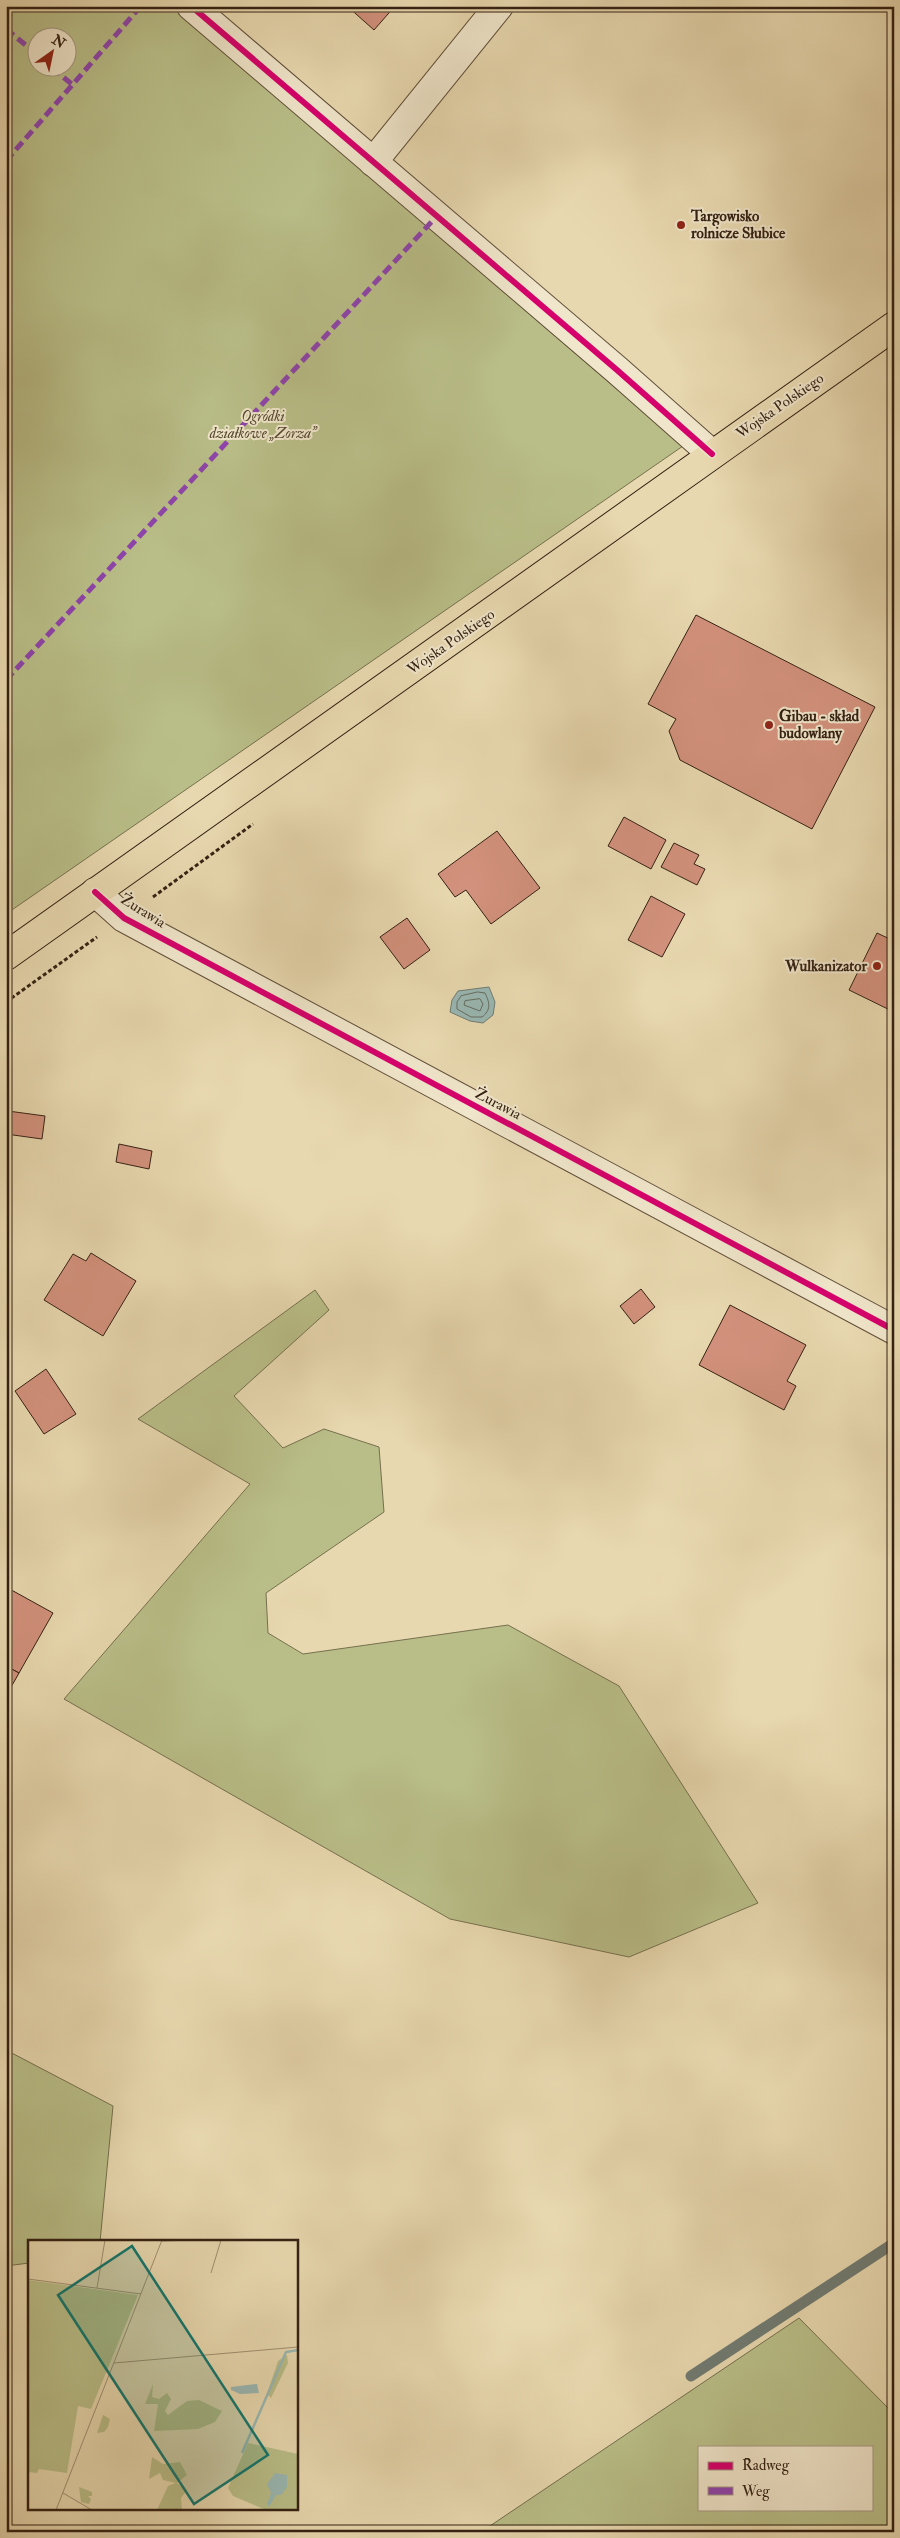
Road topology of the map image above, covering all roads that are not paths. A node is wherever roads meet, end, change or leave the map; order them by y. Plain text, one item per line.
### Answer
1 (191, 6) edge
2 (499, 6) edge
3 (373, 162) junction
4 (894, 326) edge
5 (712, 454) junction
6 (95, 892) junction
7 (6, 956) edge
8 (894, 1330) edge

1 - 3 street
2 - 3 street
3 - 5 street
4 - 5 main road, Wojska Polskiego
5 - 6 main road, Wojska Polskiego
6 - 7 main road, Wojska Polskiego
6 - 8 street, Żurawia

